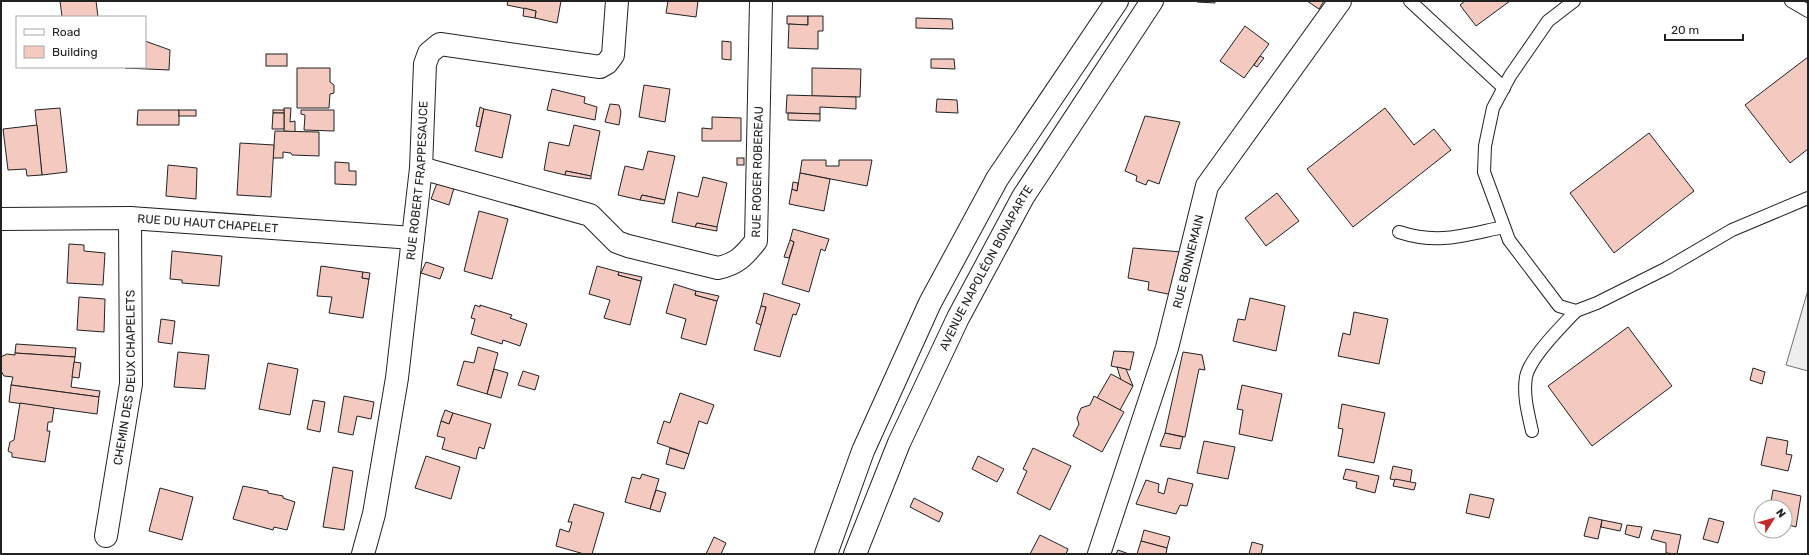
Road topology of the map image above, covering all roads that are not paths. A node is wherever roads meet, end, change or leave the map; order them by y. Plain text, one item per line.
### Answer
1 (617, 1) edge
2 (761, 1) edge
3 (1117, 1) edge
4 (1152, 1) edge
5 (1340, 1) edge
6 (1410, 1) edge
7 (1574, 1) edge
8 (1791, 1) edge
9 (1808, 11) edge
10 (1504, 88) junction
11 (421, 168) junction
12 (1808, 198) edge
13 (130, 218) junction
14 (1, 219) edge
15 (1504, 227) junction
16 (1399, 232) dead end
17 (413, 238) junction
18 (1576, 311) junction
19 (1532, 431) dead end
20 (106, 536) dead end
21 (363, 554) edge
22 (826, 554) edge
23 (855, 554) edge
24 (1099, 554) edge

1 - 11 street, RUE ROBERT FRAPPESAUCE
2 - 11 street, RUE ROGER ROBEREAU
3 - 22 street
4 - 23 street, AVENUE NAPOLÉON BONAPARTE
5 - 24 street, RUE BONNEMAIN
6 - 10 lane
7 - 10 lane
8 - 9 lane
10 - 15 lane
11 - 17 street, RUE ROBERT FRAPPESAUCE
12 - 18 lane
13 - 14 street, RUE DU HAUT CHAPELET
13 - 17 street, RUE DU HAUT CHAPELET
13 - 20 street, CHEMIN DES DEUX CHAPELETS
15 - 16 lane
15 - 18 lane
17 - 21 street, RUE ROBERT FRAPPESAUCE
18 - 19 lane

